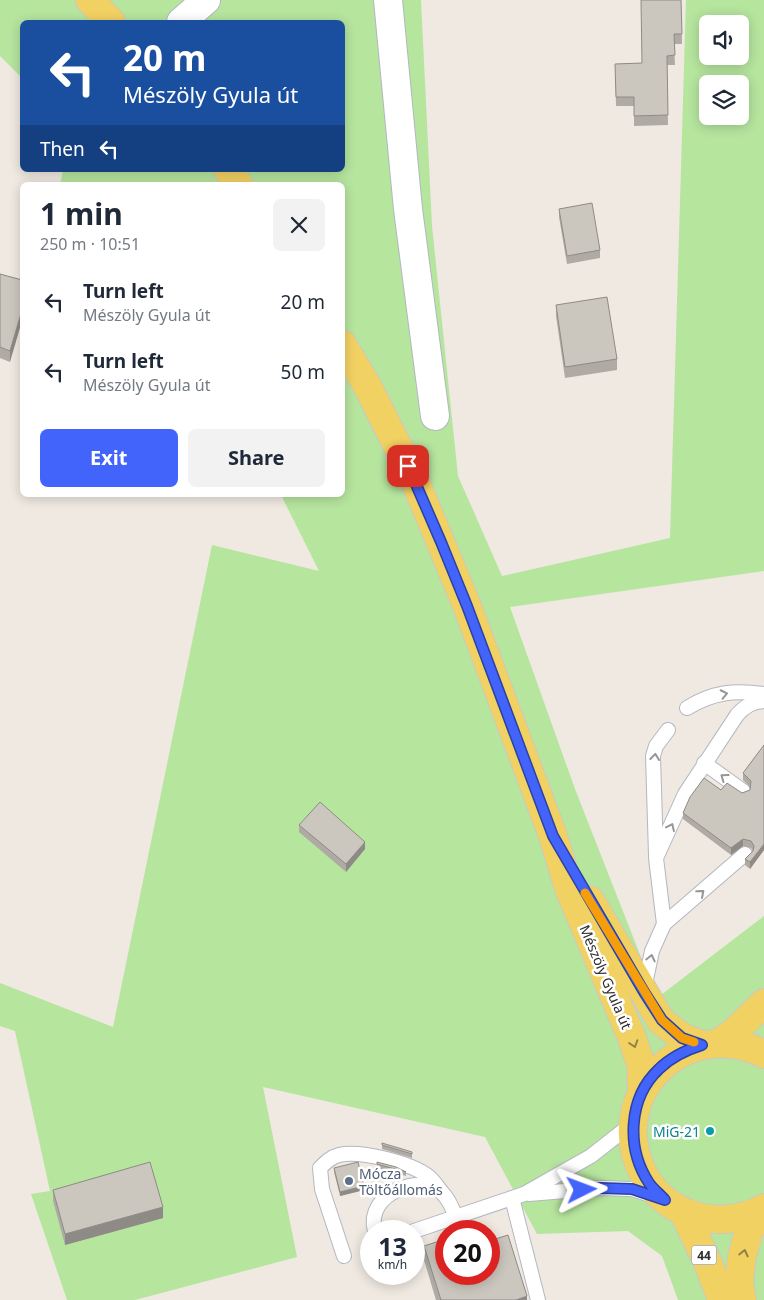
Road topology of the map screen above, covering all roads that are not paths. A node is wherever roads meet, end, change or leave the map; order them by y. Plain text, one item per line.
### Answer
1 (90, 0) edge
2 (206, 0) edge
3 (388, 0) edge
4 (109, 20) edge
5 (183, 20) edge
6 (345, 349) edge
7 (435, 416) dead end
8 (764, 694) edge
9 (764, 701) edge
10 (687, 708) dead end
11 (668, 730) dead end
12 (704, 763) junction
13 (743, 791) edge
14 (553, 836) junction
15 (745, 854) dead end
16 (656, 858) junction
17 (664, 924) junction
18 (644, 992) junction
19 (764, 1003) edge
20 (711, 1044) junction
21 (764, 1054) edge
22 (642, 1091) junction
23 (633, 1123) junction
24 (444, 1195) junction
25 (518, 1196) junction
26 (674, 1205) junction
27 (764, 1208) edge
28 (764, 1212) edge
29 (456, 1217) junction
30 (374, 1220) edge
31 (425, 1227) edge
32 (344, 1256) dead end
33 (538, 1300) edge
34 (722, 1300) edge
35 (742, 1300) edge

1 - 4 main road
2 - 5 street
3 - 7 street
6 - 14 main road, Mészöly Gyula út / 44
10 -> 8 lane
9 - 12 lane
16 -> 11 lane
13 -> 12 lane
16 -> 12 lane
14 - 18 main road, Mészöly Gyula út / 44
14 -> 22 main road, Mészöly Gyula út / 44
17 -> 15 lane
16 - 17 lane
18 -> 17 lane
18 - 20 main road, Mészöly Gyula út / 44
19 - 20 main road
20 - 21 main road, Mészöly Gyula út / 44
20 - 22 main road, Mészöly Gyula út / 44
22 - 23 main road, Mészöly Gyula út / 44
23 - 25 lane
23 - 26 main road, Mészöly Gyula út / 44
24 - 29 lane
24 - 30 lane
24 - 32 lane
25 - 26 lane
25 - 29 lane
25 - 33 lane
26 - 27 main road
26 - 34 main road, Mészöly Gyula út / 44
35 -> 28 main road
29 - 31 lane

